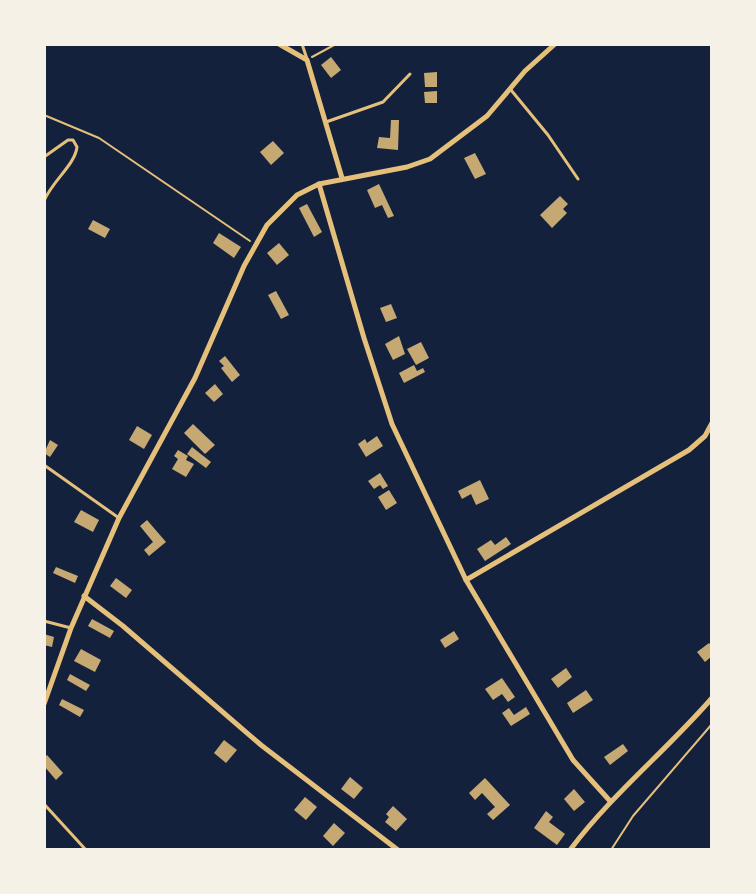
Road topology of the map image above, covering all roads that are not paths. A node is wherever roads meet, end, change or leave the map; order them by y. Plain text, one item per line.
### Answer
1 (279, 44) edge
2 (302, 44) edge
3 (555, 44) edge
4 (307, 60) junction
5 (410, 74) dead end
6 (511, 90) junction
7 (326, 122) junction
8 (44, 157) edge
9 (342, 178) junction
10 (578, 179) dead end
11 (319, 184) junction
12 (44, 201) edge
13 (712, 423) edge
14 (44, 465) edge
15 (119, 518) junction
16 (466, 580) junction
17 (84, 596) junction
18 (44, 621) edge
19 (71, 628) junction
20 (712, 698) edge
21 (44, 704) edge
22 (610, 801) junction
23 (44, 804) edge
24 (86, 850) edge
25 (398, 850) edge
26 (570, 850) edge

1 - 4 street
2 - 4 lane
3 - 6 street
4 - 7 street
5 - 7 lane
6 - 9 street
6 - 10 lane
7 - 9 street
8 - 12 lane
9 - 11 street
11 - 15 street
11 - 16 street
13 - 16 street
14 - 15 lane
15 - 17 street
16 - 22 street
17 - 19 street
17 - 25 street
18 - 19 lane
19 - 21 street
20 - 22 street
22 - 26 street
23 - 24 lane

